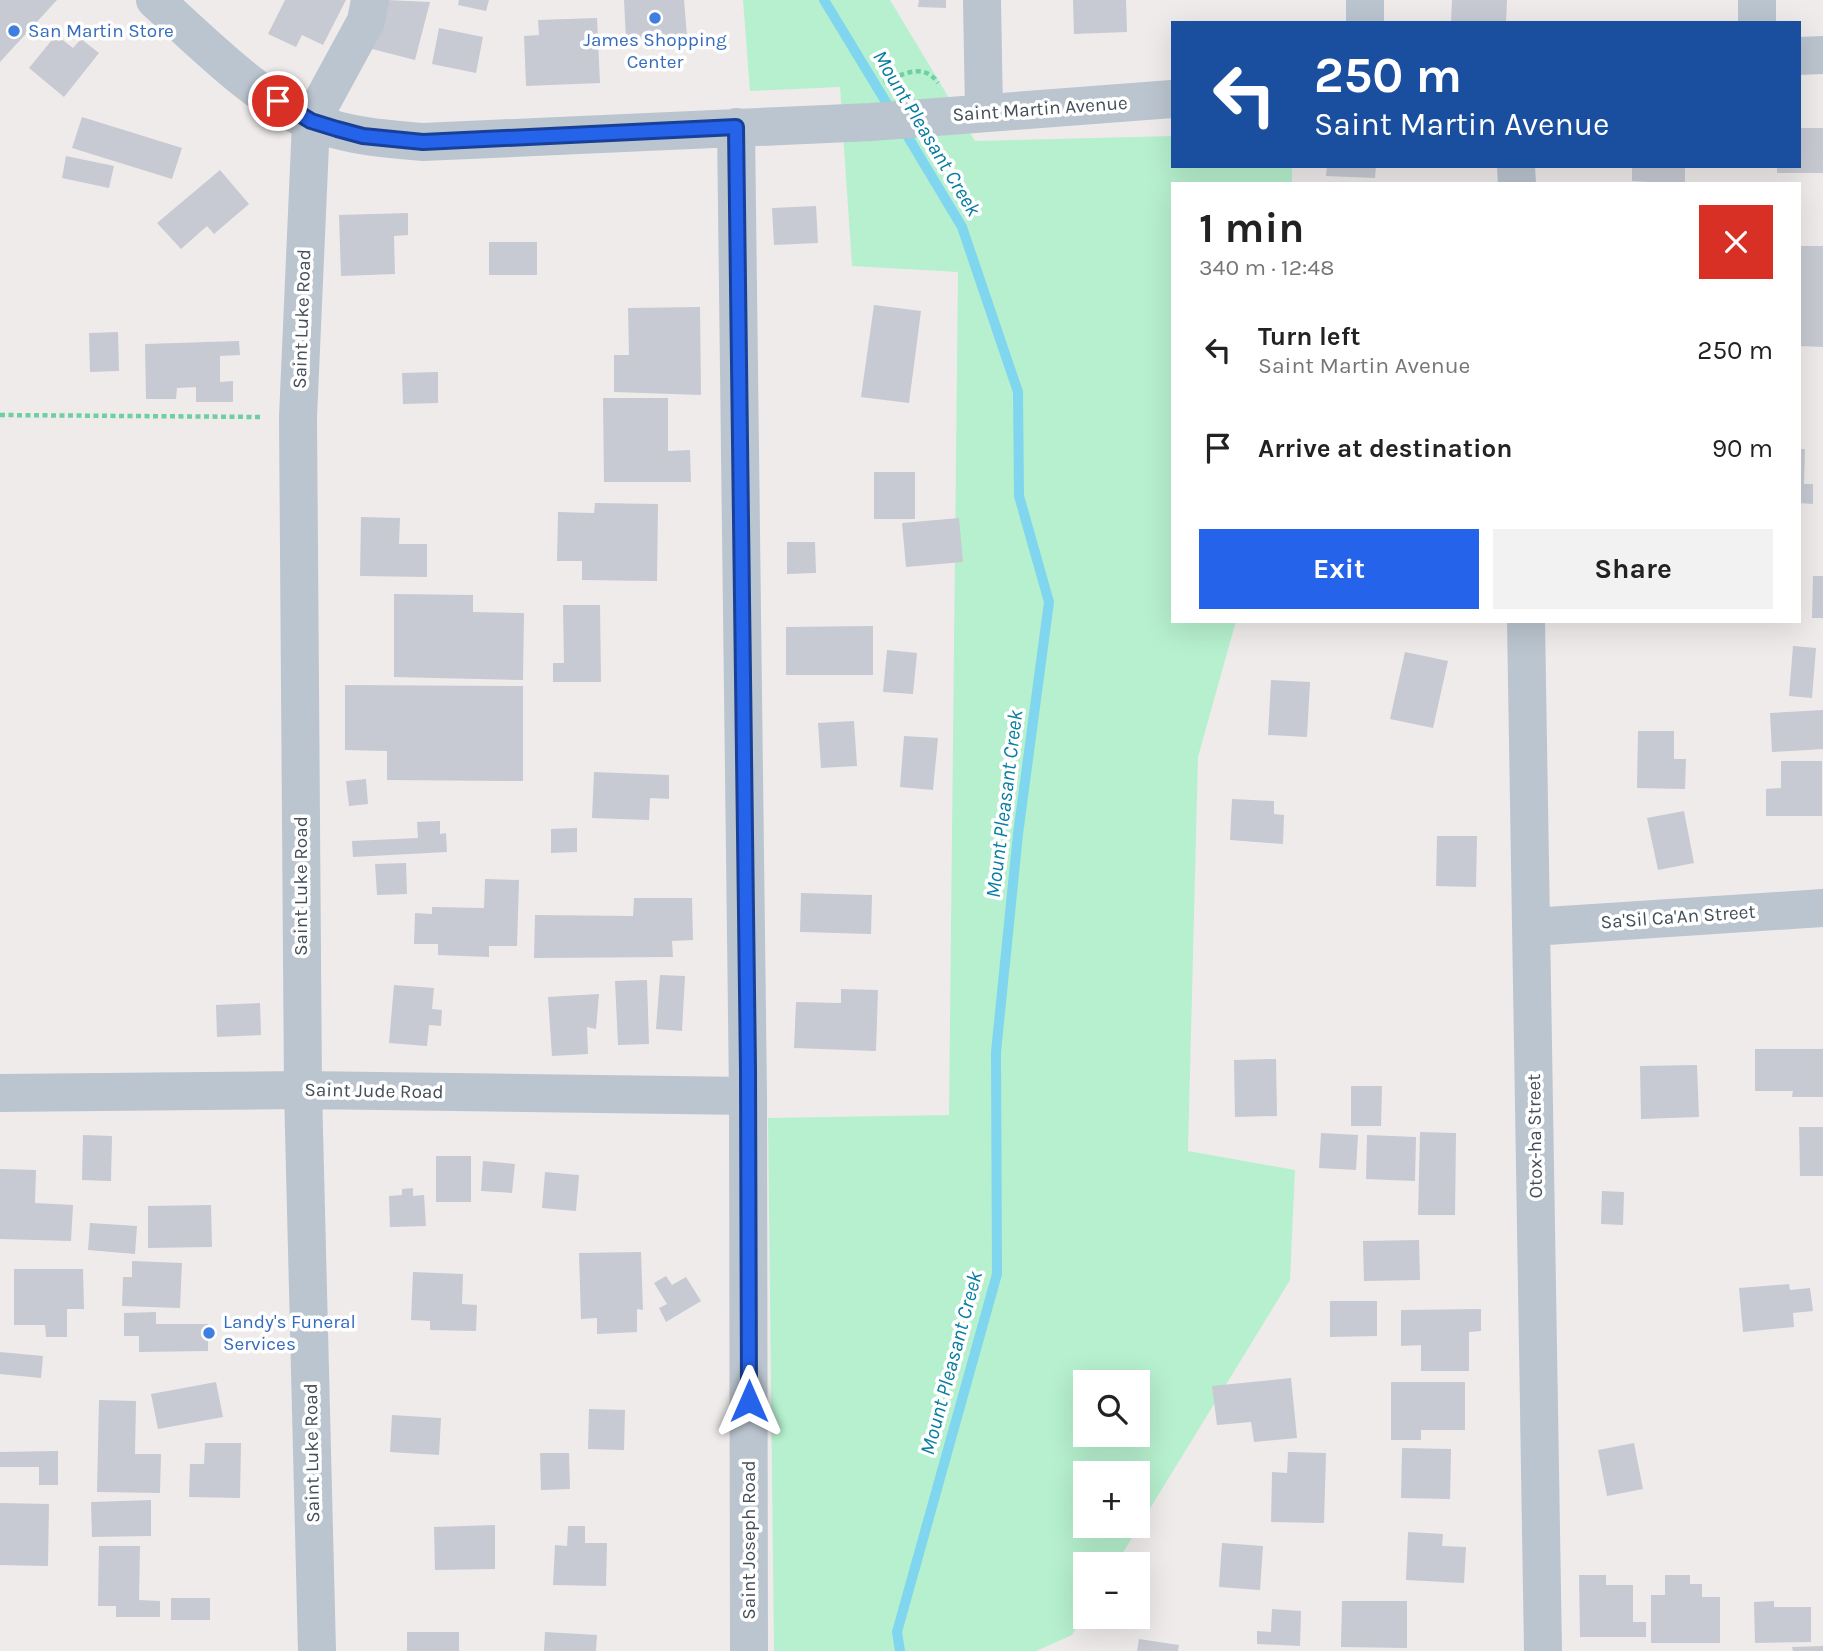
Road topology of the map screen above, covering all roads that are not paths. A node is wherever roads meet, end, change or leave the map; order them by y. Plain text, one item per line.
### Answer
1 (155, 0) edge
2 (370, 0) edge
3 (982, 0) edge
4 (1365, 0) edge
5 (1757, 0) edge
6 (1365, 21) edge
7 (1757, 21) edge
8 (1823, 55) edge
9 (1801, 56) edge
10 (1171, 99) edge
11 (966, 114) junction
12 (311, 121) junction
13 (736, 127) junction
14 (1526, 623) edge
15 (1823, 908) edge
16 (1532, 927) junction
17 (303, 1090) junction
18 (0, 1093) edge
19 (748, 1096) junction
20 (317, 1651) edge
21 (749, 1651) edge
22 (1543, 1651) edge

1 - 12 street, Saint Martin Avenue
2 - 12 street
3 - 11 street
4 - 6 street
5 - 7 street
8 - 9 street
10 - 11 street, Saint Martin Avenue
11 - 13 street, Saint Martin Avenue
12 - 13 street, Saint Martin Avenue
12 - 17 street, Saint Luke Road
13 - 19 street, Saint Joseph Road
14 - 16 street, Otox-ha Street
15 - 16 street, Sa'Sil Ca'An Street
16 - 22 street, Otox-ha Street
17 - 18 street, Saint Jude Road
17 - 19 street, Saint Jude Road
17 - 20 street, Saint Luke Road
19 - 21 street, Saint Joseph Road

